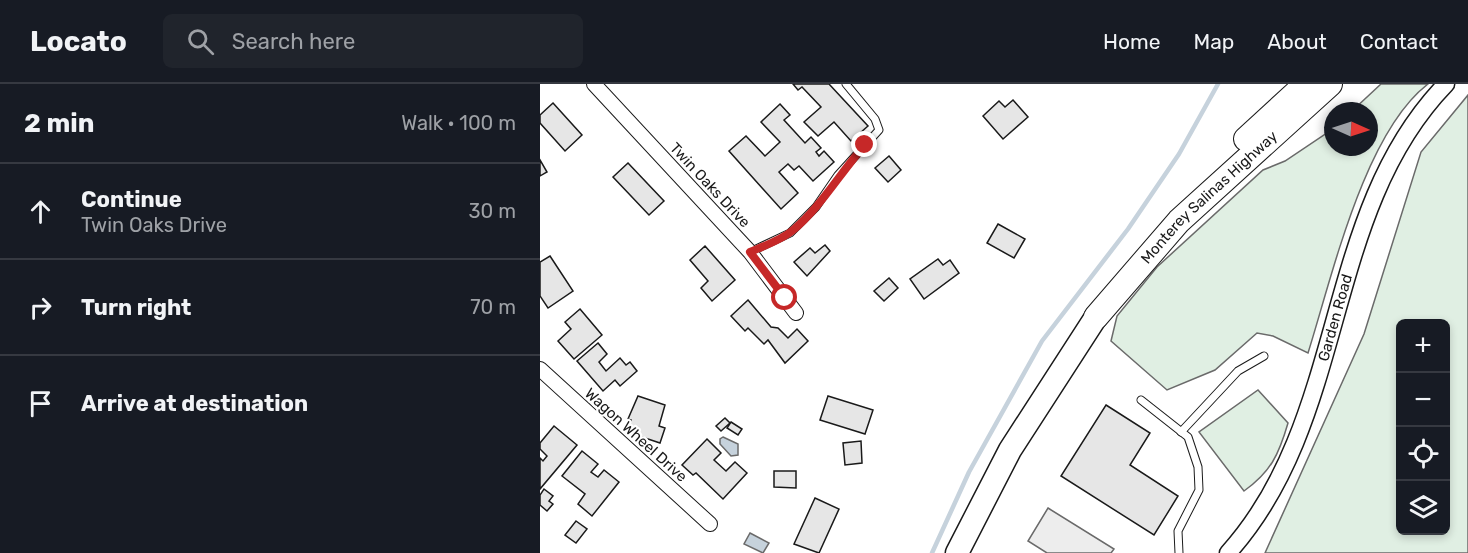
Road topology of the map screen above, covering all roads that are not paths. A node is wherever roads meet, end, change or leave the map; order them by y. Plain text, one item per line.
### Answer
1 (594, 84) edge
2 (846, 84) edge
3 (1306, 84) edge
4 (1330, 84) edge
5 (1446, 84) edge
6 (750, 252) junction
7 (796, 313) dead end
8 (1096, 317) junction
9 (1264, 356) dead end
10 (540, 369) edge
11 (1141, 400) dead end
12 (1181, 432) junction
13 (710, 524) dead end
14 (957, 553) edge
15 (1179, 553) edge
16 (1228, 553) edge

1 - 6 street, Twin Oaks Drive
2 - 6 lane
3 - 8 highway, Monterey Salinas Highway
4 - 8 highway, Monterey Salinas Highway
5 - 16 street, Garden Road
6 - 7 street, Twin Oaks Drive
8 - 14 highway, Monterey Salinas Highway
9 - 12 lane
10 - 13 street, Wagon Wheel Drive
11 - 12 lane
12 - 15 lane

